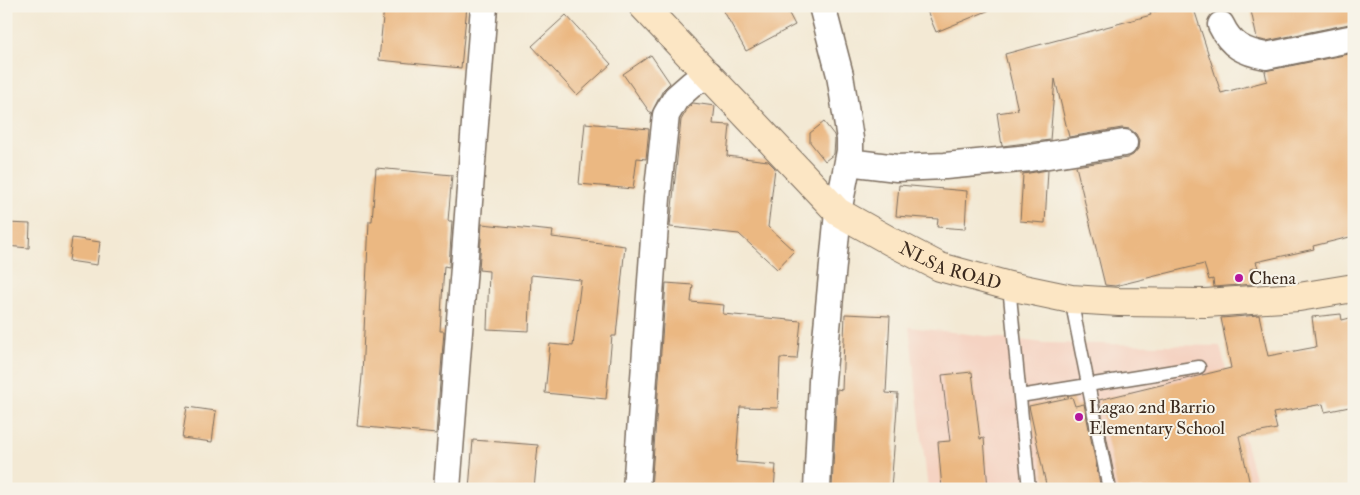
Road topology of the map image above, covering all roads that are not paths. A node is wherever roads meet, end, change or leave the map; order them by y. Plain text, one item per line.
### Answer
1 (484, 6) edge
2 (643, 6) edge
3 (822, 6) edge
4 (1221, 25) dead end
5 (1354, 38) edge
6 (709, 74) junction
7 (1124, 143) dead end
8 (848, 162) junction
9 (838, 212) junction
10 (1009, 286) junction
11 (1354, 288) edge
12 (1071, 299) junction
13 (1199, 367) dead end
14 (1088, 386) junction
15 (1020, 396) junction
16 (446, 489) edge
17 (636, 489) edge
18 (817, 489) edge
19 (1029, 489) edge
20 (1109, 489) edge

1 - 16 street
2 - 6 main road, NLSA ROAD
3 - 8 street
4 - 5 street
6 - 9 main road, NLSA ROAD
6 - 17 street
7 - 8 street
8 - 9 street
9 - 10 main road, NLSA ROAD
9 - 18 street
10 - 12 main road, NLSA ROAD
10 - 15 lane
11 - 12 main road, NLSA ROAD
12 - 14 lane
13 - 14 lane
14 - 15 lane
14 - 20 lane
15 - 19 lane

